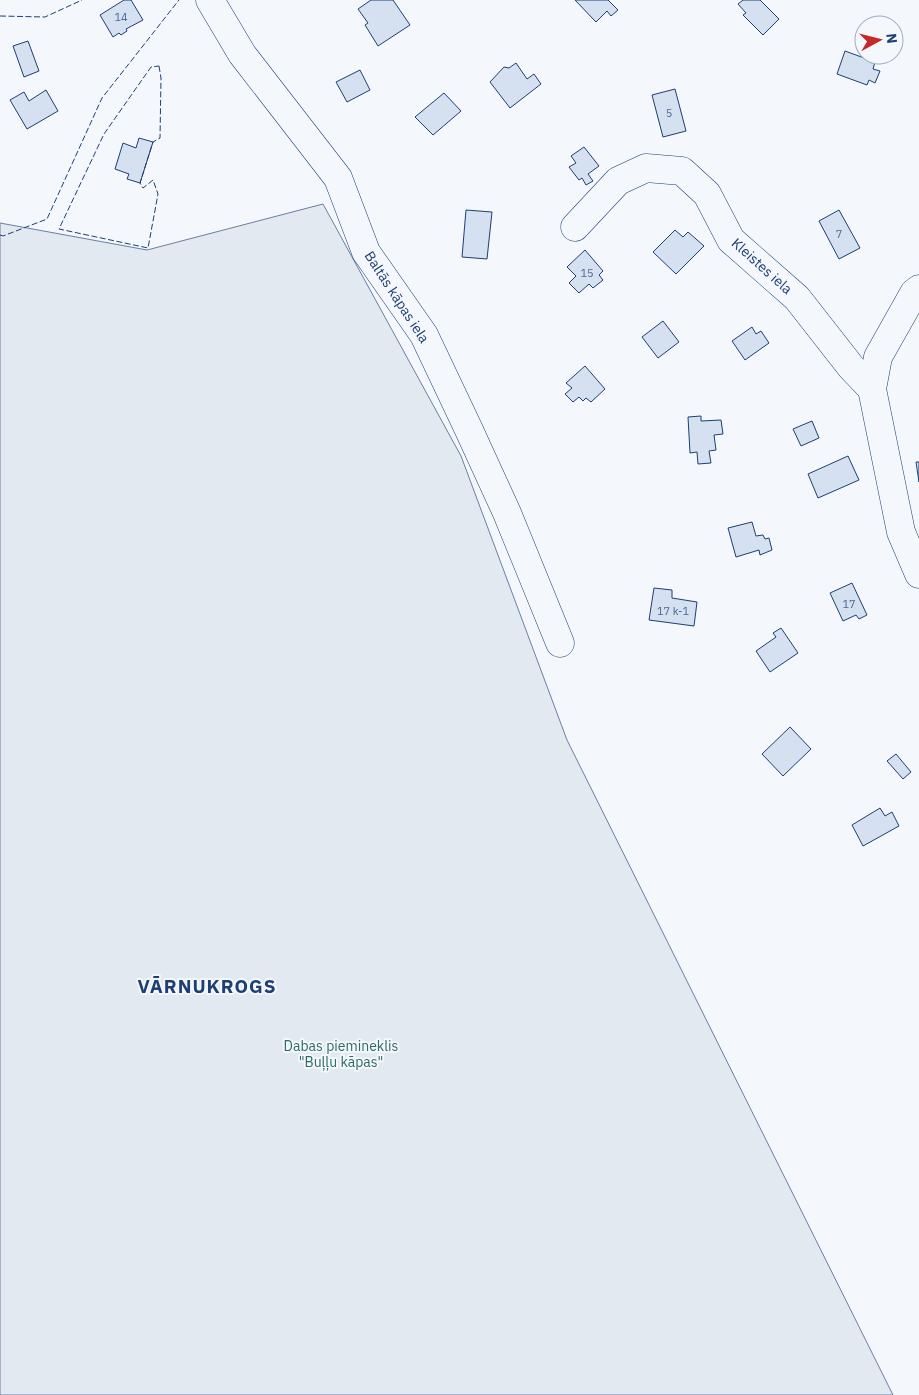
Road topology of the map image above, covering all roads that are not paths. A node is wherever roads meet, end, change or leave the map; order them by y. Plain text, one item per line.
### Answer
1 (210, 0) edge
2 (575, 227) dead end
3 (919, 289) edge
4 (872, 389) junction
5 (919, 574) edge
6 (560, 642) dead end

1 - 6 street, Baltās kāpas iela
2 - 4 street, Kleistes iela
3 - 4 street
4 - 5 street

